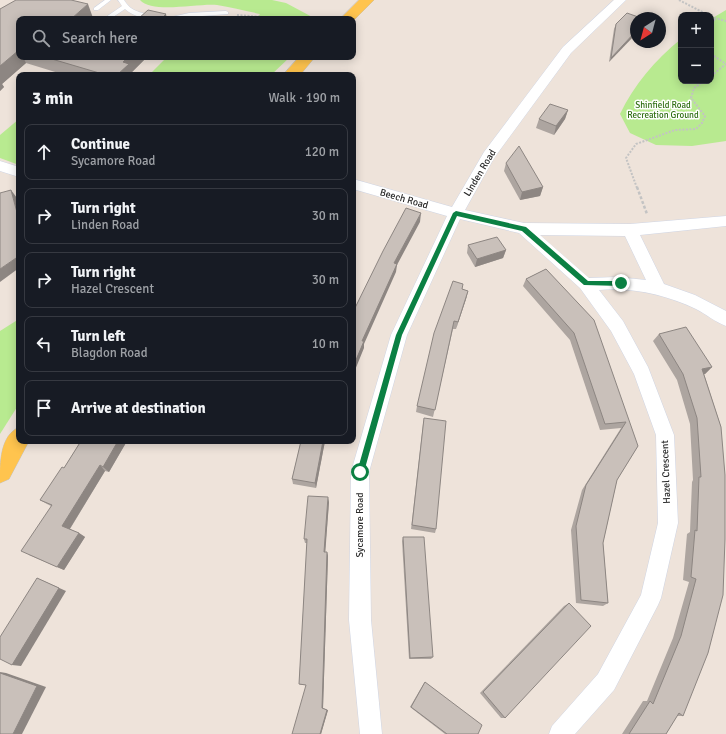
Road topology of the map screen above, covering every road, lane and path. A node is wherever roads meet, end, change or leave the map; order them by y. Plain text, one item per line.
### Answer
1 (108, 0) edge
2 (121, 0) edge
3 (367, 0) edge
4 (620, 0) edge
5 (679, 0) edge
6 (124, 7) junction
7 (96, 9) dead end
8 (702, 12) edge
9 (226, 13) joint
10 (110, 16) edge
11 (144, 16) edge
12 (183, 16) edge
13 (247, 16) edge
14 (350, 16) edge
15 (715, 19) edge
16 (726, 21) edge
17 (714, 56) edge
18 (305, 60) edge
19 (294, 72) edge
20 (714, 74) edge
21 (700, 84) edge
22 (10, 169) edge
23 (0, 180) edge
24 (356, 185) edge
25 (456, 213) junction
26 (726, 221) edge
27 (524, 229) junction
28 (653, 229) junction
29 (630, 230) junction
30 (586, 284) junction
31 (659, 290) junction
32 (726, 319) edge
33 (16, 443) edge
34 (0, 471) edge
35 (372, 734) edge
36 (560, 734) edge

1 - 7 lane
2 - 6 lane
3 - 14 main road
4 - 25 street, Linden Road
5 - 8 path
6 - 10 lane
6 - 11 lane
9 - 12 lane
9 - 13 path
15 - 16 path
17 - 20 path
18 - 19 main road
21 - 28 path
22 - 23 street
24 - 25 street, Beech Road
25 - 27 street
25 - 35 street, Sycamore Road
26 - 28 street
27 - 29 street
27 - 30 street, Hazel Crescent
28 - 29 street
29 - 31 street
30 - 31 street
30 - 36 street, Hazel Crescent
31 - 32 street
33 - 34 main road

